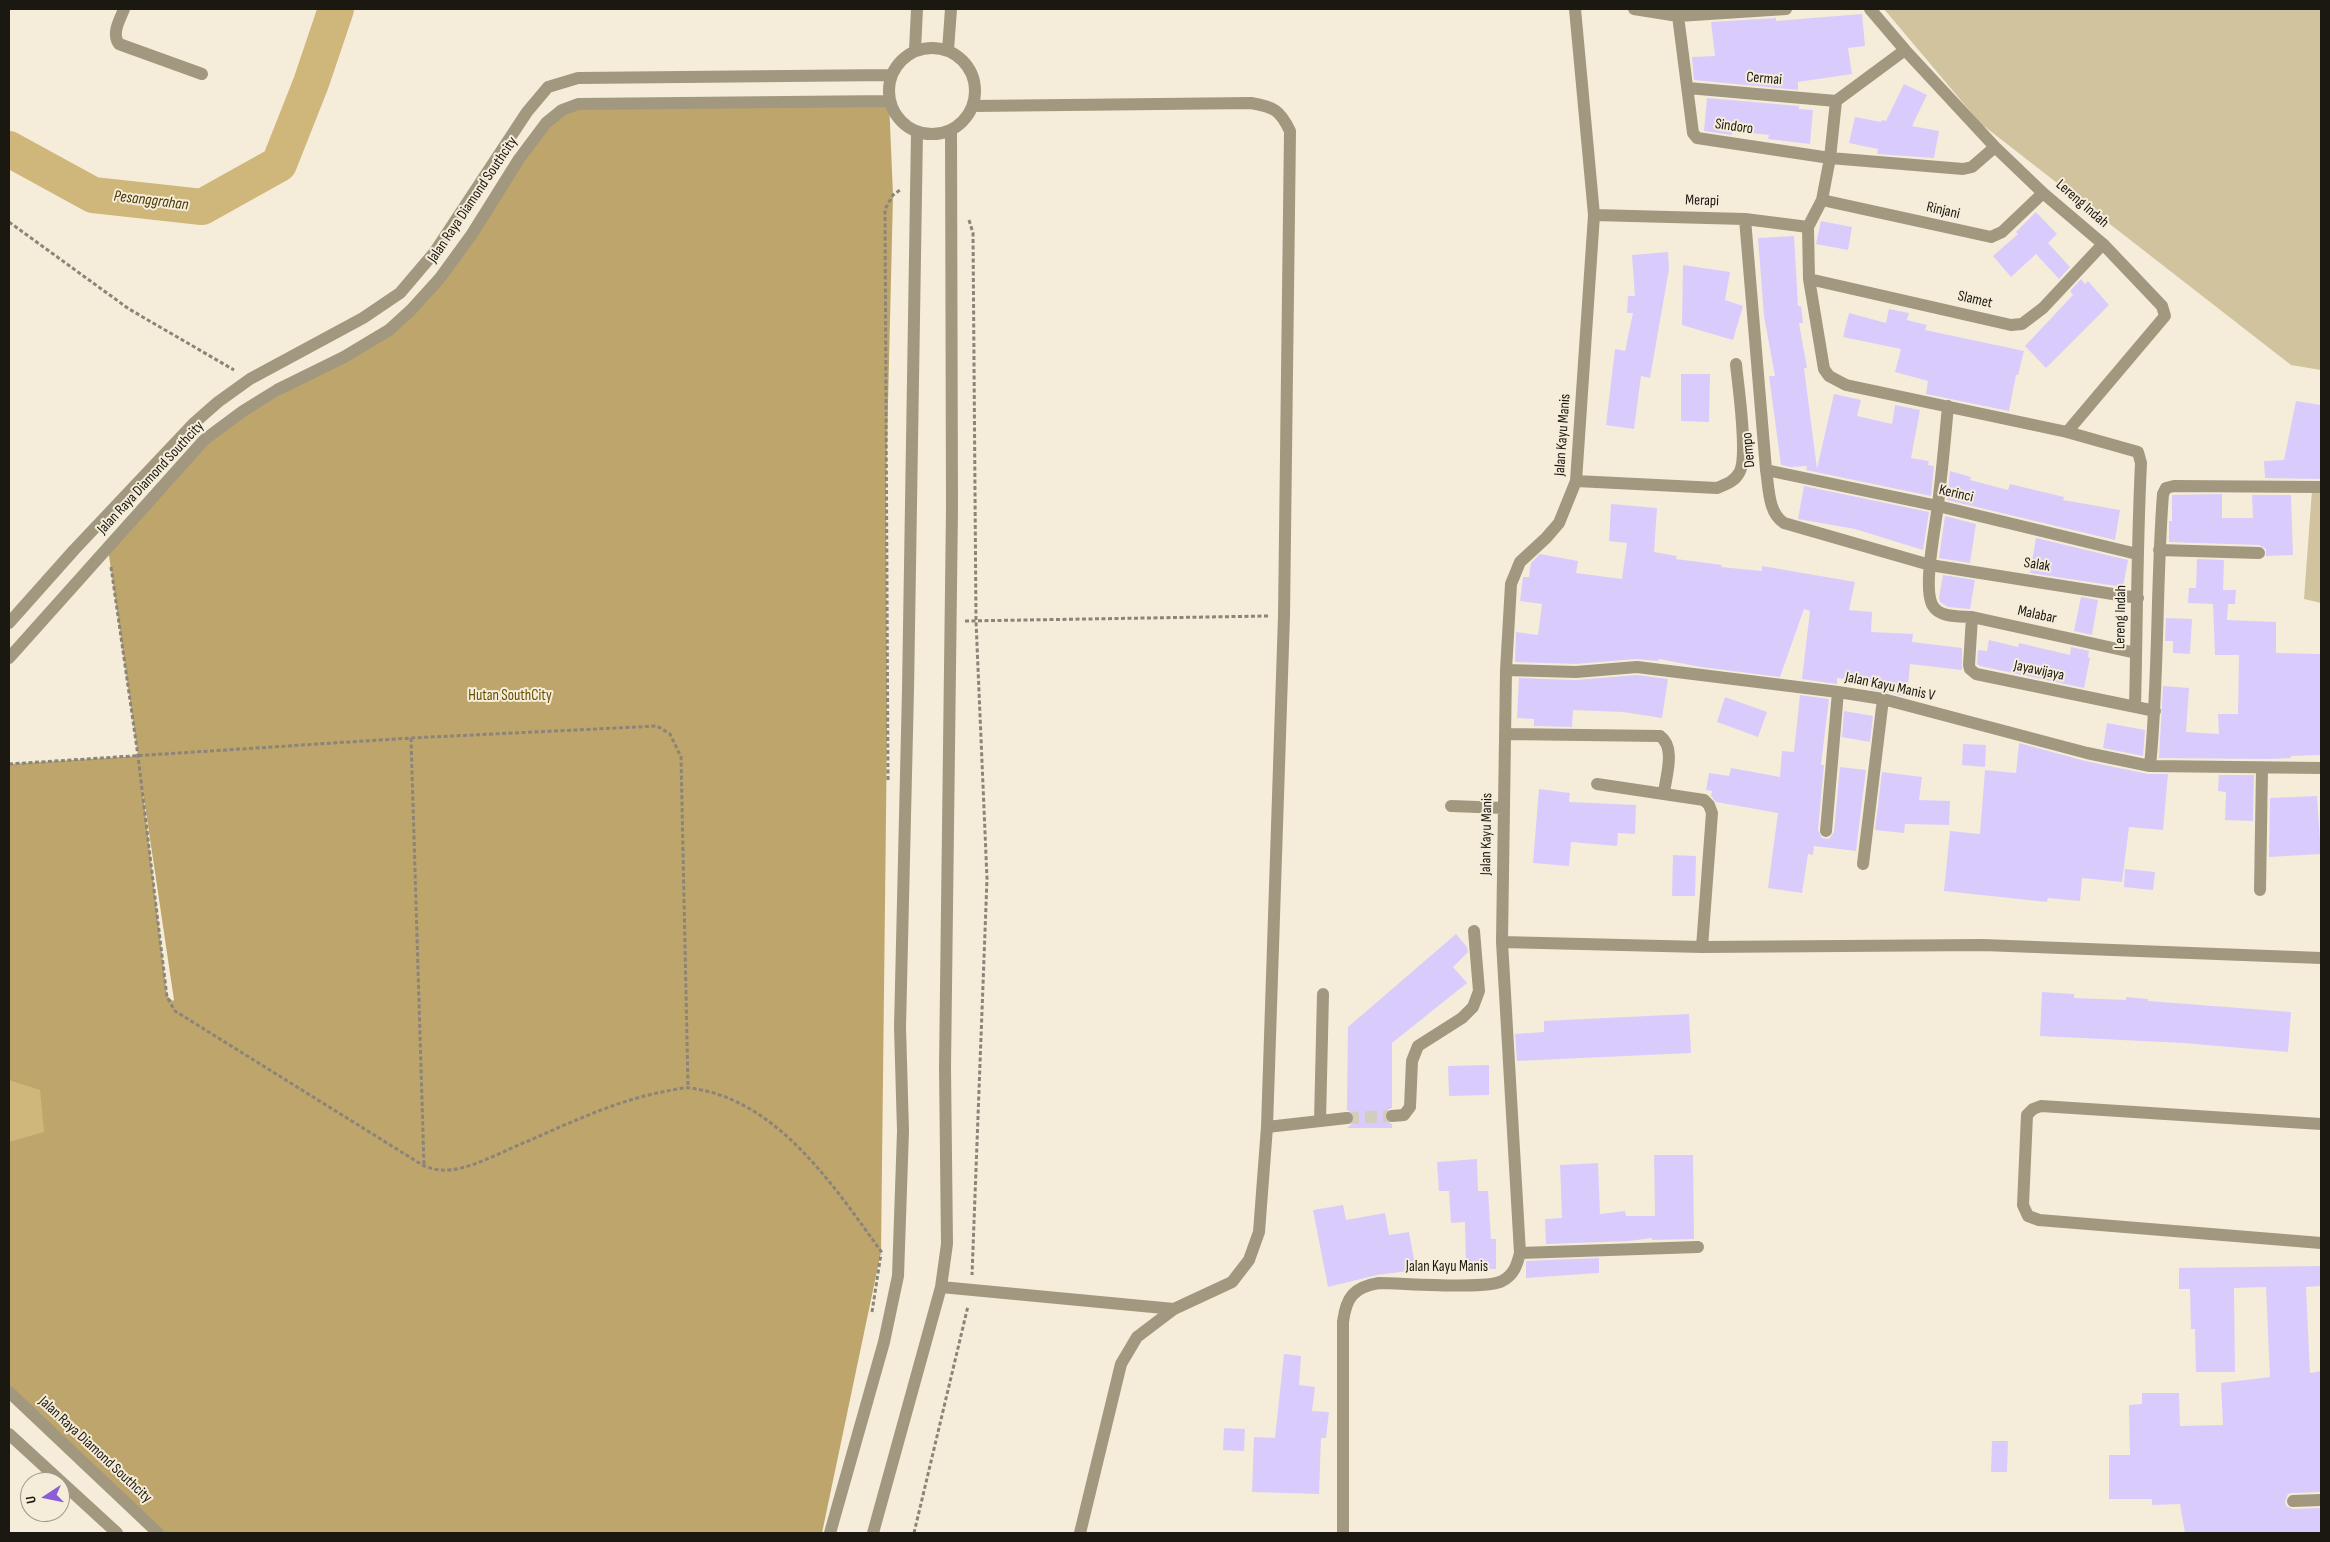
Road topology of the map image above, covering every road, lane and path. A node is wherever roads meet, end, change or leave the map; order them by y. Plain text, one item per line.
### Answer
1 (124, 9) edge
2 (917, 9) edge
3 (951, 9) edge
4 (1575, 9) edge
5 (1634, 9) edge
6 (1786, 9) edge
7 (1870, 9) edge
8 (1678, 16) junction
9 (915, 50) junction
10 (948, 50) junction
11 (1905, 50) junction
12 (202, 74) dead end
13 (891, 74) junction
14 (1688, 88) junction
15 (889, 101) junction
16 (1836, 102) junction
17 (973, 106) junction
18 (951, 130) junction
19 (917, 132) junction
20 (1995, 147) junction
21 (1830, 158) junction
22 (916, 182) junction
23 (2043, 193) junction
24 (1822, 200) junction
25 (968, 215) dead end
26 (1594, 215) junction
27 (1745, 219) junction
28 (9, 222) edge
29 (1808, 227) junction
30 (2103, 244) junction
31 (1809, 280) junction
32 (1736, 364) dead end
33 (250, 379) junction
34 (1948, 406) junction
35 (2067, 432) junction
36 (1766, 470) junction
37 (1576, 481) junction
38 (2321, 487) edge
39 (1938, 506) junction
40 (108, 549) junction
41 (2159, 550) junction
42 (2259, 553) dead end
43 (2137, 554) junction
44 (1930, 565) junction
45 (2138, 598) junction
46 (1284, 616) junction
47 (1972, 617) junction
48 (950, 621) junction
49 (976, 621) junction
50 (9, 623) edge
51 (2136, 653) junction
52 (9, 658) edge
53 (1506, 670) junction
54 (1838, 692) junction
55 (1883, 699) junction
56 (2135, 707) junction
57 (2155, 711) junction
58 (1505, 734) junction
59 (411, 738) junction
60 (138, 756) junction
61 (9, 764) edge
62 (2150, 766) junction
63 (2262, 768) junction
64 (2321, 768) edge
65 (1597, 784) dead end
66 (888, 788) dead end
67 (1664, 793) junction
68 (1451, 806) dead end
69 (1504, 808) junction
70 (1826, 831) dead end
71 (1863, 864) dead end
72 (2260, 890) dead end
73 (1474, 931) dead end
74 (1502, 942) junction
75 (1702, 947) junction
76 (2321, 958) edge
77 (1323, 994) dead end
78 (688, 1087) junction
79 (1392, 1116) tunnel mouth
80 (1347, 1118) tunnel mouth
81 (1320, 1121) junction
82 (2321, 1124) edge
83 (1267, 1127) junction
84 (424, 1166) junction
85 (882, 1242) dead end
86 (2321, 1242) edge
87 (1698, 1247) dead end
88 (881, 1252) junction
89 (1520, 1253) junction
90 (898, 1276) junction
91 (942, 1287) junction
92 (972, 1290) junction
93 (1174, 1309) junction
94 (871, 1319) dead end
95 (9, 1392) edge
96 (9, 1434) edge
97 (2321, 1500) edge
98 (2293, 1501) dead end
99 (117, 1533) edge
100 (158, 1533) edge
101 (830, 1533) edge
102 (873, 1533) edge
103 (914, 1533) edge
104 (1080, 1533) edge
105 (1343, 1533) edge

1 - 12 street
2 - 9 street
3 - 10 street
4 - 26 street, Jalan Kayu Manis
5 - 8 street
6 - 8 street
7 - 11 street, Lereng Indah
8 - 14 street, Sindoro
9 - 10 street
9 - 13 street
10 - 17 street
11 - 16 street
11 - 20 street, Lereng Indah
13 - 15 street
13 - 33 street, Jalan Raya Diamond Southcity
14 - 16 street, Cermai
14 - 21 street, Sindoro
15 - 19 street
15 - 40 street, Jalan Raya Diamond Southcity
16 - 21 street
17 - 18 street
17 - 46 street
18 - 19 street
18 - 48 street
19 - 22 street
20 - 21 street
20 - 23 street, Lereng Indah
21 - 24 street
22 - 66 path
22 - 90 street
23 - 24 street, Rinjani
23 - 30 street, Lereng Indah
24 - 29 street
25 - 49 path
26 - 27 street, Merapi
26 - 37 street, Jalan Kayu Manis
27 - 29 street, Merapi
27 - 36 street, Dempo
28 - 33 path
29 - 31 street, Lereng Indah
30 - 31 street, Slamet
30 - 35 street, Lereng Indah
31 - 34 street, Lereng Indah
32 - 37 street
33 - 50 street, Jalan Raya Diamond Southcity
34 - 35 street, Lereng Indah
34 - 39 street
35 - 43 street, Lereng Indah
36 - 39 street, Kerinci
36 - 44 street, Dempo
37 - 53 street, Jalan Kayu Manis
38 - 41 street
39 - 43 street, Kerinci
39 - 44 street
40 - 52 street, Jalan Raya Diamond Southcity
40 - 60 path
41 - 42 street
41 - 57 street
43 - 45 street, Lereng Indah
44 - 45 street, Salak
44 - 47 street, Malabar
45 - 51 street, Lereng Indah
46 - 49 path
46 - 83 street
47 - 51 street, Malabar
47 - 56 street, Jayawijaya
48 - 49 path
48 - 91 street
49 - 92 path
51 - 56 street, Lereng Indah
53 - 54 street, Jalan Kayu Manis V
53 - 58 street, Jalan Kayu Manis
54 - 55 street, Jalan Kayu Manis V
54 - 70 street
55 - 62 street, Jalan Kayu Manis V
55 - 71 street
56 - 57 street, Jayawijaya
57 - 62 street
58 - 67 street
58 - 69 street, Jalan Kayu Manis
59 - 60 path
59 - 78 path
59 - 84 path
60 - 61 path
60 - 84 path
62 - 63 street, Jalan Kayu Manis V
63 - 64 street, Jalan Kayu Manis V
63 - 72 street
65 - 67 street
67 - 75 street
68 - 69 street
69 - 74 street, Jalan Kayu Manis
73 - 79 street
74 - 75 street
74 - 89 street, Jalan Kayu Manis
75 - 76 street
77 - 81 street
78 - 84 path
78 - 88 path
80 - 81 street
81 - 83 street
82 - 86 street
83 - 93 street
85 - 88 path
87 - 89 street
88 - 90 path
88 - 94 path
89 - 105 street, Jalan Kayu Manis
90 - 101 street
91 - 92 street
91 - 102 street
92 - 93 street
92 - 103 path
93 - 104 street
95 - 100 street, Jalan Raya Diamond Southcity
96 - 99 street
97 - 98 street

